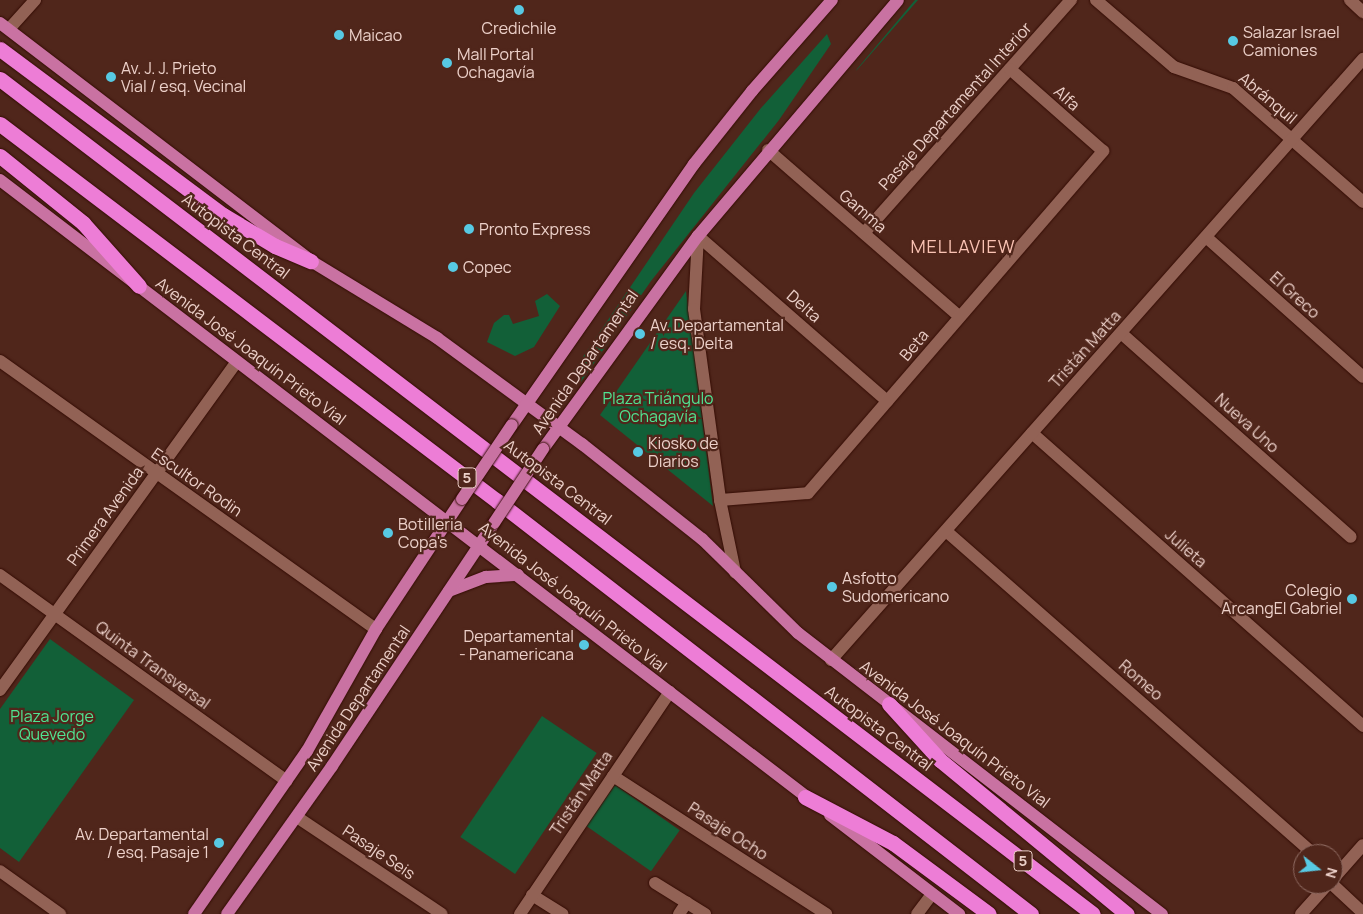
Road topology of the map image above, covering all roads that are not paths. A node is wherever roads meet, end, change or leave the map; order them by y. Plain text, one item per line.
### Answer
1 (35, 0) edge
2 (832, 0) edge
3 (898, 0) edge
4 (1071, 0) edge
5 (1096, 0) edge
6 (1350, 0) edge
7 (1363, 12) edge
8 (4, 26) edge
9 (0, 49) edge
10 (1363, 59) edge
11 (1010, 69) junction
12 (0, 79) edge
13 (0, 124) edge
14 (1293, 139) junction
15 (768, 150) junction
16 (1102, 151) joint
17 (0, 156) edge
18 (1, 184) edge
19 (1363, 202) edge
20 (864, 233) junction
21 (698, 236) junction
22 (1206, 237) junction
23 (311, 261) junction
24 (139, 286) junction
25 (959, 316) junction
26 (1121, 333) junction
27 (238, 361) junction
28 (0, 362) edge
29 (1363, 377) edge
30 (887, 401) junction
31 (527, 402) junction
32 (559, 427) junction
33 (1032, 433) junction
34 (156, 472) junction
35 (720, 500) junction
36 (447, 521) junction
37 (946, 531) junction
38 (1351, 537) dead end
39 (479, 546) junction
40 (735, 572) junction
41 (0, 575) edge
42 (518, 575) junction
43 (449, 591) junction
44 (55, 614) junction
45 (376, 629) junction
46 (831, 660) junction
47 (0, 690) edge
48 (670, 692) junction
49 (889, 704) junction
50 (1363, 726) edge
51 (613, 776) junction
52 (286, 781) junction
53 (805, 797) junction
54 (297, 817) junction
55 (1303, 844) edge
56 (1363, 845) edge
57 (1343, 867) edge
58 (0, 871) edge
59 (655, 883) dead end
60 (1343, 888) edge
61 (932, 894) junction
62 (1319, 894) edge
63 (532, 895) junction
64 (687, 902) junction
65 (1363, 913) edge
66 (60, 914) edge
67 (194, 914) edge
68 (227, 914) edge
69 (442, 914) edge
70 (520, 914) edge
71 (563, 914) edge
72 (679, 914) edge
73 (705, 914) edge
74 (826, 914) edge
75 (917, 914) edge
76 (958, 914) edge
77 (989, 914) edge
78 (1031, 914) edge
79 (1093, 914) edge
80 (1127, 914) edge
81 (1162, 914) edge
82 (1301, 914) edge

1 - 8 street
2 - 31 main road, Avenida Departamental
3 - 15 main road, Avenida Departamental
4 - 11 street, Pasaje Departamental Interior
5 - 14 street, Abránquil
6 - 7 street
8 - 23 main road, Avenida José Joaquín Prieto Vial
9 - 23 highway
10 - 14 street, Tristán Matta
11 - 16 street, Alfa
11 - 20 street, Pasaje Departamental Interior
12 - 79 highway, Autopista Central / 5
13 - 78 highway, 5
14 - 19 street, Abránquil
14 - 22 street, Tristán Matta
15 - 20 street, Gamma
15 - 21 main road, Avenida Departamental
16 - 25 street, Beta
17 - 24 highway
18 - 24 main road, Avenida José Joaquín Prieto Vial
20 - 25 street, Gamma
21 - 30 street, Delta
21 - 32 main road, Avenida Departamental
21 - 35 street
22 - 26 street, Tristán Matta
22 - 29 street, El Greco
23 - 31 main road, Avenida José Joaquín Prieto Vial
24 - 27 main road, Avenida José Joaquín Prieto Vial
25 - 30 street, Beta
26 - 33 street, Tristán Matta
26 - 38 street, Nueva Uno
27 - 34 street, Primera Avenida
27 - 36 main road, Avenida José Joaquín Prieto Vial
28 - 34 street, Escultor Rodin
30 - 35 street, Beta
31 - 32 main road, Avenida José Joaquín Prieto Vial
31 - 36 main road, Avenida Departamental, bridge
32 - 39 main road, Avenida Departamental, bridge
32 - 40 main road, Avenida José Joaquín Prieto Vial
33 - 37 street, Tristán Matta
33 - 50 street, Julieta
34 - 44 street, Primera Avenida
34 - 45 street, Escultor Rodin
35 - 40 street
36 - 39 main road, Avenida José Joaquín Prieto Vial
36 - 45 main road, Avenida Departamental
37 - 46 street, Tristán Matta
37 - 55 street, Romeo
39 - 42 main road, Avenida José Joaquín Prieto Vial
39 - 43 main road, Avenida Departamental
40 - 46 main road, Avenida José Joaquín Prieto Vial
41 - 44 street, Quinta Transversal
42 - 43 main road
42 - 48 main road, Avenida José Joaquín Prieto Vial
43 - 54 main road, Avenida Departamental
44 - 47 street, Primera Avenida
44 - 52 street, Quinta Transversal
45 - 52 main road, Avenida Departamental
46 - 49 main road, Avenida José Joaquín Prieto Vial
48 - 51 street, Tristán Matta
48 - 53 main road, Avenida José Joaquín Prieto Vial
49 - 80 highway
49 - 81 main road, Avenida José Joaquín Prieto Vial
51 - 63 street, Tristán Matta
51 - 74 street, Pasaje Ocho
52 - 67 main road, Avenida Departamental
53 - 61 main road, Avenida José Joaquín Prieto Vial
53 - 77 highway
54 - 68 main road, Avenida Departamental
54 - 69 street, Pasaje Seis
56 - 57 street
58 - 66 street
59 - 64 street
60 - 65 street
61 - 75 street
61 - 76 main road, Avenida José Joaquín Prieto Vial
62 - 82 street
63 - 70 street, Tristán Matta
63 - 71 street
64 - 72 street
64 - 73 street

